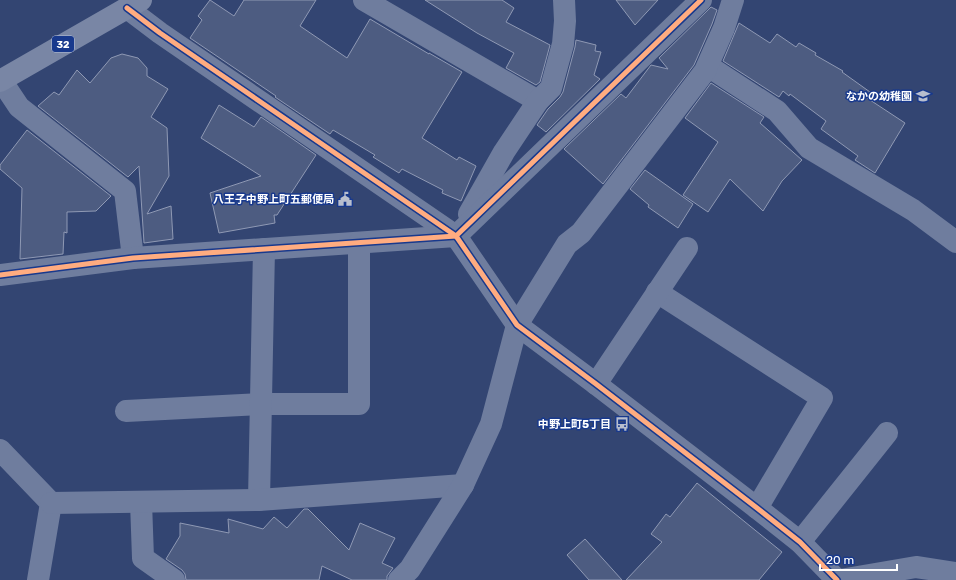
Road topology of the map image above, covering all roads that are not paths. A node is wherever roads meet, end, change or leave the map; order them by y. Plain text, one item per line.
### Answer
1 (364, 0) edge
2 (564, 0) edge
3 (701, 0) edge
4 (733, 0) edge
5 (134, 4) edge
6 (708, 66) junction
7 (0, 80) edge
8 (538, 101) junction
9 (456, 236) junction
10 (956, 242) edge
11 (359, 243) junction
12 (687, 248) dead end
13 (264, 249) junction
14 (133, 258) junction
15 (0, 275) edge
16 (657, 292) junction
17 (517, 325) junction
18 (596, 384) junction
19 (261, 404) junction
20 (126, 411) dead end
21 (887, 433) dead end
22 (0, 450) edge
23 (463, 485) junction
24 (259, 500) junction
25 (141, 502) junction
26 (51, 503) junction
27 (757, 508) junction
28 (800, 542) junction
29 (956, 573) edge
30 (38, 580) edge
31 (174, 580) edge
32 (399, 580) edge
33 (838, 580) edge

1 - 8 street
2 - 8 street
3 - 9 street
4 - 6 street
5 - 7 main road, 32
5 - 9 street
6 - 10 street
6 - 17 street
7 - 14 street
8 - 9 street
9 - 11 street
9 - 17 street
11 - 13 street
11 - 19 street
12 - 16 street
13 - 14 street
13 - 19 street
14 - 15 street
16 - 18 street
16 - 27 street
17 - 18 street
17 - 23 street
18 - 27 street
19 - 20 street
19 - 24 street
21 - 28 street
22 - 26 street
23 - 24 street
23 - 32 street
24 - 25 street
25 - 26 street
25 - 31 street
26 - 30 street
27 - 28 street
28 - 33 street
29 - 33 street

